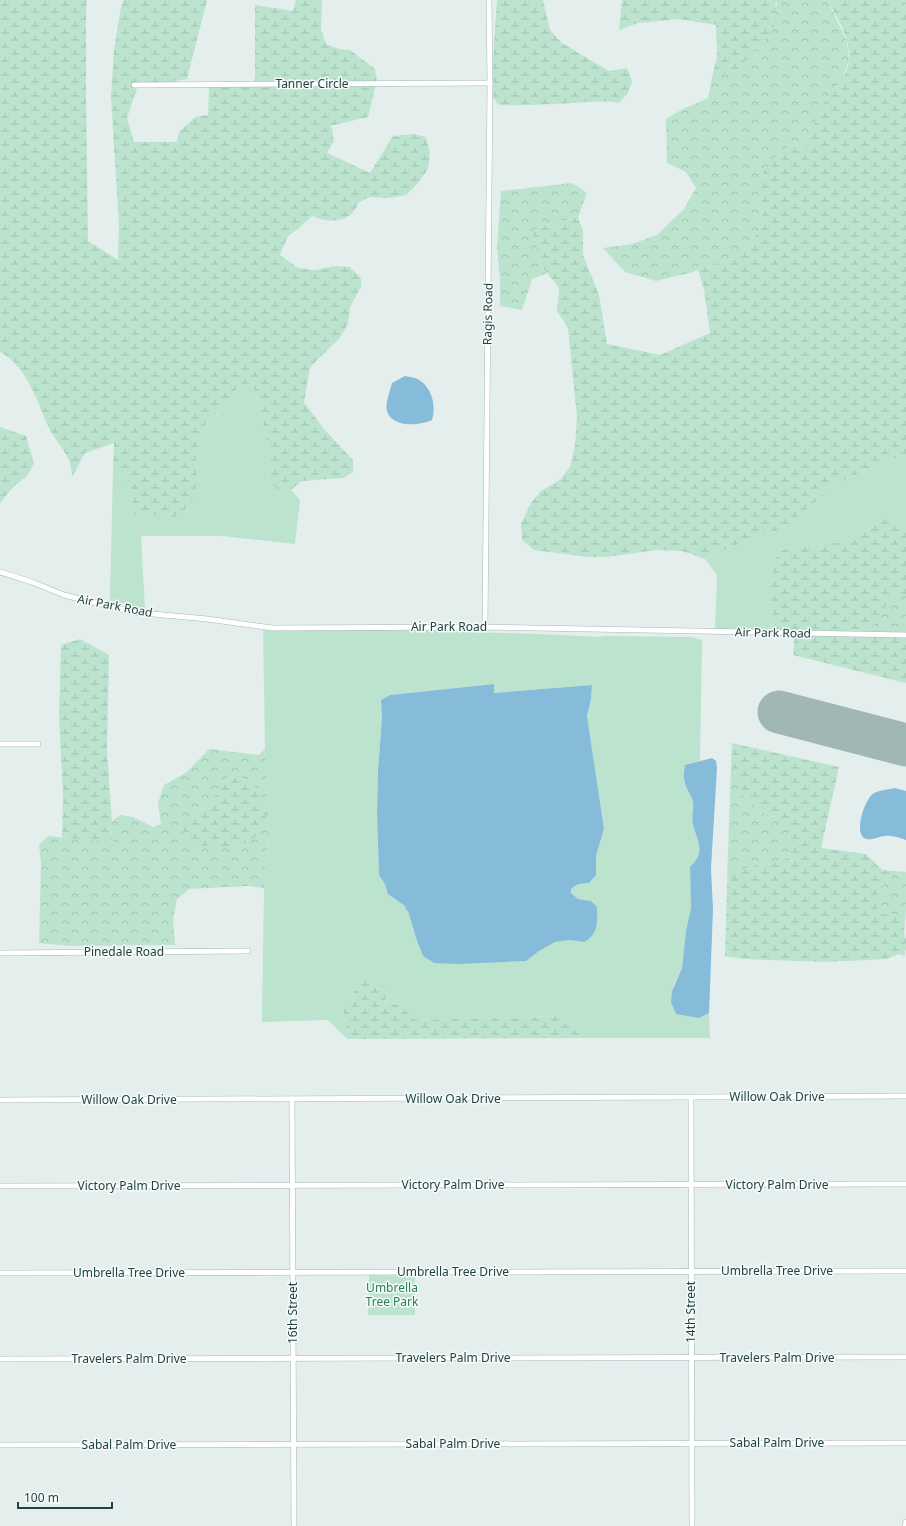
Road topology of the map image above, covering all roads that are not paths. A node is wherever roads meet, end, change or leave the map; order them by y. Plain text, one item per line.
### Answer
1 (489, 0) edge
2 (490, 83) junction
3 (134, 85) dead end
4 (0, 572) edge
5 (485, 627) junction
6 (906, 635) edge
7 (0, 744) edge
8 (38, 744) dead end
9 (248, 952) dead end
10 (0, 953) edge
11 (906, 1096) edge
12 (691, 1098) junction
13 (292, 1099) junction
14 (0, 1100) edge
15 (906, 1184) edge
16 (691, 1185) junction
17 (0, 1186) edge
18 (292, 1186) junction
19 (691, 1271) junction
20 (906, 1271) edge
21 (293, 1272) junction
22 (0, 1273) edge
23 (906, 1357) edge
24 (293, 1358) junction
25 (691, 1358) junction
26 (0, 1359) edge
27 (906, 1443) edge
28 (692, 1444) junction
29 (0, 1445) edge
30 (294, 1445) junction
31 (906, 1522) edge
32 (294, 1526) edge
33 (692, 1526) edge
34 (905, 1526) edge

1 - 2 street, Ragis Road
2 - 3 street, Tanner Circle
2 - 5 street, Ragis Road
4 - 5 street, Air Park Road
5 - 6 street, Air Park Road
7 - 8 street
9 - 10 street, Pinedale Road
11 - 12 street, Willow Oak Drive
12 - 13 street, Willow Oak Drive
12 - 16 street, 14th Street
13 - 14 street, Willow Oak Drive
13 - 18 street, 16th Street
15 - 16 street, Victory Palm Drive
16 - 18 street, Victory Palm Drive
16 - 19 street, 14th Street
17 - 18 street, Victory Palm Drive
18 - 21 street, 16th Street
19 - 20 street, Umbrella Tree Drive
19 - 21 street, Umbrella Tree Drive
19 - 25 street, 14th Street
21 - 22 street, Umbrella Tree Drive
21 - 24 street, 16th Street
23 - 25 street, Travelers Palm Drive
24 - 25 street, Travelers Palm Drive
24 - 26 street, Travelers Palm Drive
24 - 30 street, 16th Street
25 - 28 street, 14th Street
27 - 28 street, Sabal Palm Drive
28 - 30 street, Sabal Palm Drive
28 - 33 street, 14th Street
29 - 30 street, Sabal Palm Drive
30 - 32 street, 16th Street
31 - 34 street

